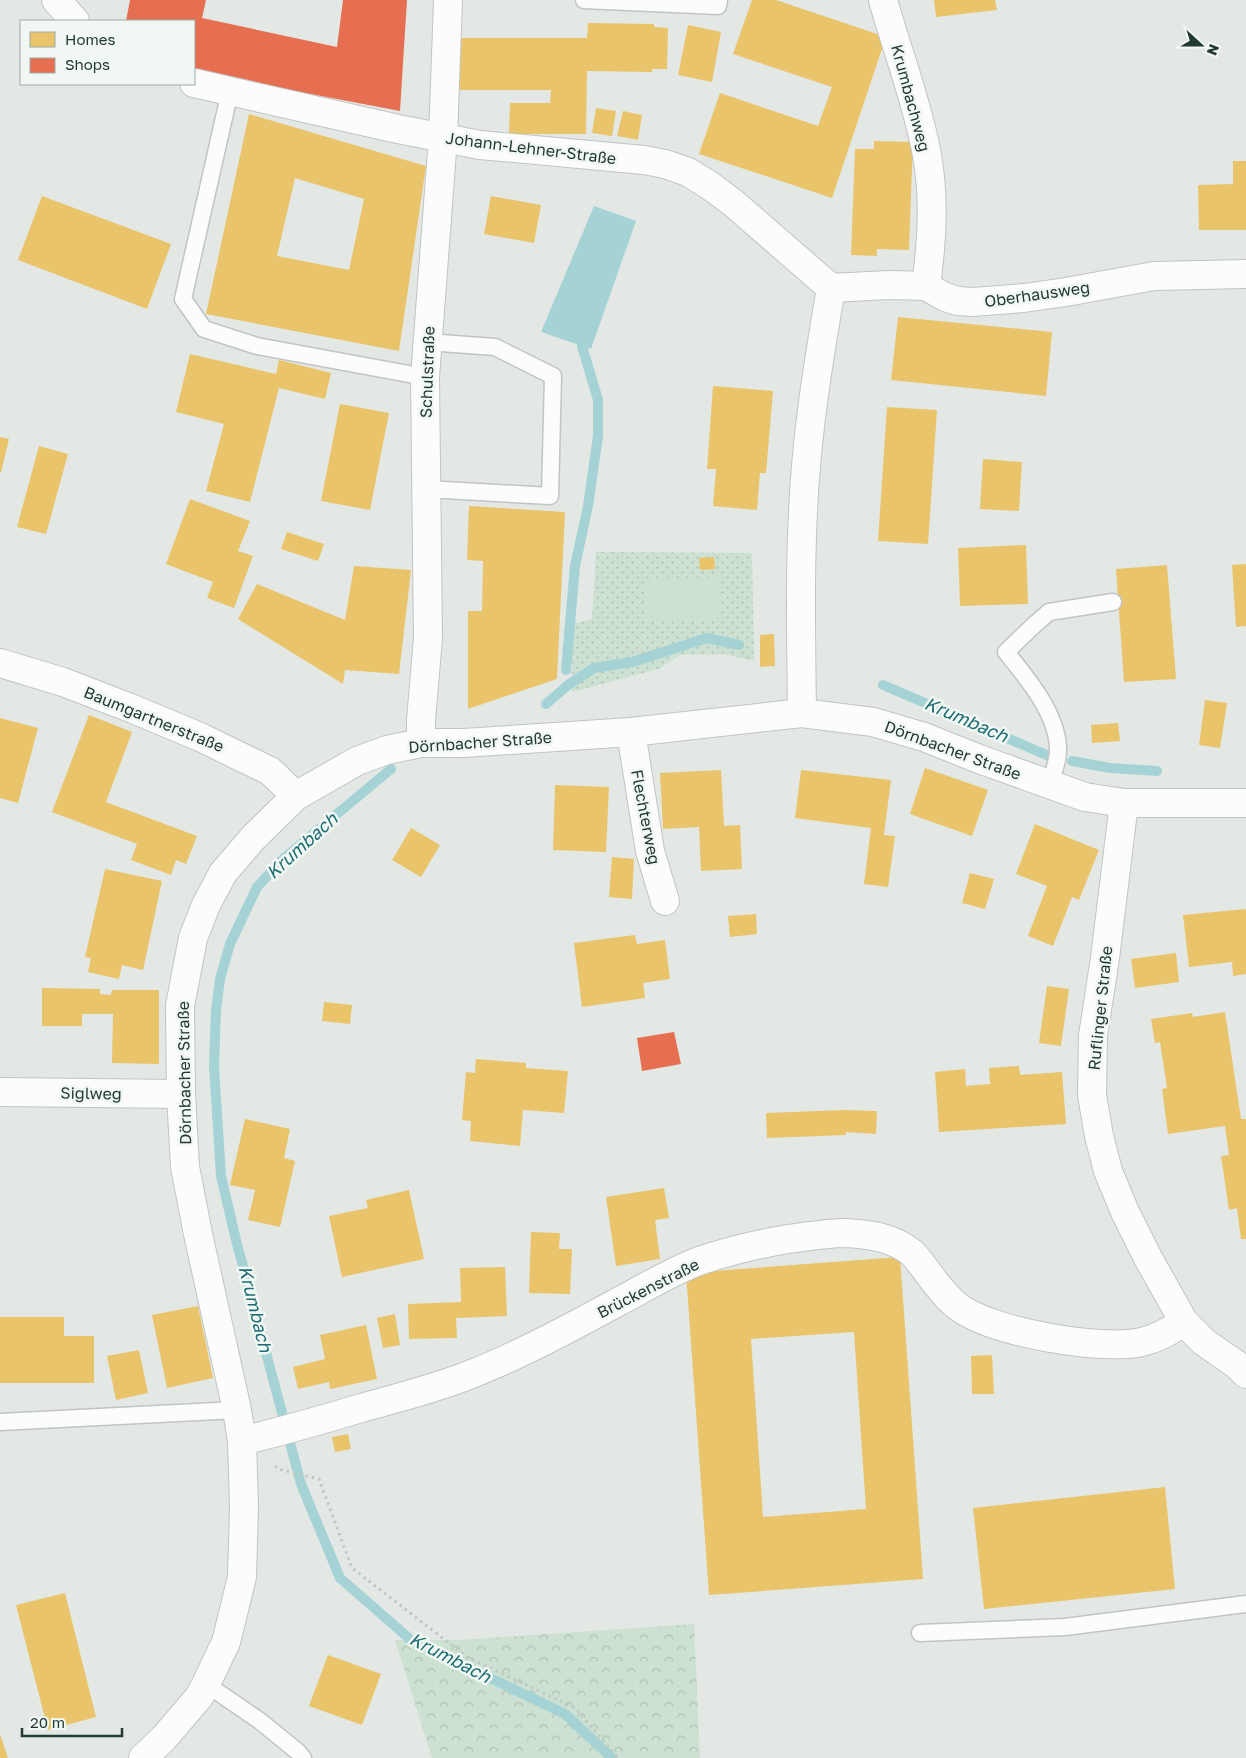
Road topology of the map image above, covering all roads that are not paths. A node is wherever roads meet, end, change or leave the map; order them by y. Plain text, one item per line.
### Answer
1 (448, 0) edge
2 (584, 0) edge
3 (720, 0) edge
4 (883, 0) edge
5 (195, 83) edge
6 (230, 91) junction
7 (443, 138) junction
8 (1246, 274) edge
9 (926, 286) junction
10 (831, 288) junction
11 (427, 342) junction
12 (425, 377) junction
13 (426, 489) junction
14 (1113, 602) dead end
15 (0, 663) edge
16 (802, 713) junction
17 (631, 732) junction
18 (421, 743) junction
19 (1049, 785) junction
20 (296, 796) junction
21 (1124, 803) junction
22 (1246, 806) edge
23 (666, 902) dead end
24 (0, 1092) edge
25 (181, 1094) junction
26 (1184, 1322) junction
27 (1246, 1374) edge
28 (237, 1410) junction
29 (0, 1422) edge
30 (242, 1441) junction
31 (1246, 1604) edge
32 (920, 1633) dead end
33 (206, 1684) junction
34 (143, 1758) edge
35 (303, 1758) edge

1 - 7 street, Schulstraße
2 - 3 lane
4 - 9 street, Krumbachweg
5 - 6 street, Johann-Lehner-Straße
6 - 7 street, Johann-Lehner-Straße
6 - 12 lane
7 - 10 street, Johann-Lehner-Straße
7 - 11 street, Schulstraße
8 - 9 street, Oberhausweg
9 - 10 street, Oberhausweg
10 - 16 street
11 - 12 street, Schulstraße
11 - 13 lane
12 - 13 street, Schulstraße
13 - 18 street, Schulstraße
14 - 19 lane
15 - 20 street, Baumgartnerstraße
16 - 17 street, Dörnbacher Straße
16 - 19 street, Dörnbacher Straße
17 - 18 street, Dörnbacher Straße
17 - 23 street, Flechterweg
18 - 20 street, Dörnbacher Straße
19 - 21 street, Dörnbacher Straße
20 - 25 street, Dörnbacher Straße
21 - 22 street, Dörnbacher Straße
21 - 26 street, Ruflinger Straße
24 - 25 street, Siglweg
25 - 28 street, Dörnbacher Straße
26 - 27 street, Ruflinger Straße
26 - 30 street, Brückenstraße
28 - 29 lane
28 - 30 street, Dörnbacher Straße
30 - 33 street, Dörnbacher Straße
31 - 32 lane
33 - 34 street, Dörnbacher Straße
33 - 35 lane

